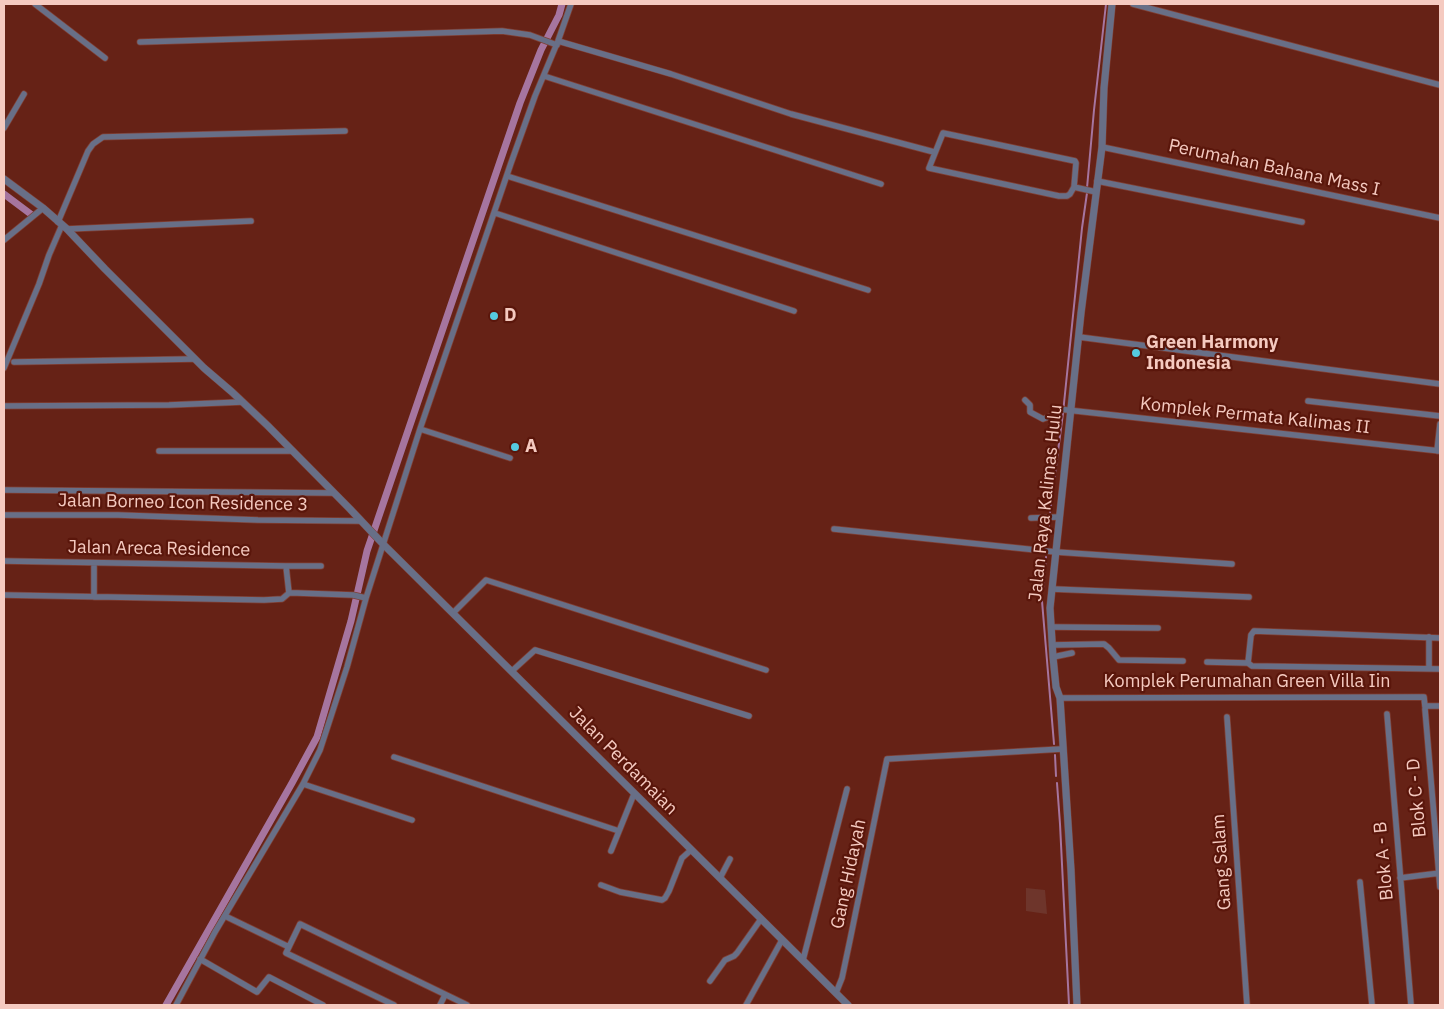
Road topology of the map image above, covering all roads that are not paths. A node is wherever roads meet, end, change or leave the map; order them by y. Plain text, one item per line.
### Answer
1 (34, 4) edge
2 (571, 4) edge
3 (1112, 4) edge
4 (1133, 4) edge
5 (140, 42) dead end
6 (556, 43) junction
7 (105, 58) dead end
8 (544, 76) junction
9 (1440, 85) edge
10 (24, 94) dead end
11 (4, 128) edge
12 (345, 132) dead end
13 (1102, 146) junction
14 (934, 152) junction
15 (507, 176) junction
16 (4, 179) edge
17 (1097, 181) junction
18 (881, 184) dead end
19 (1074, 187) junction
20 (1090, 191) junction
21 (41, 209) junction
22 (495, 213) junction
23 (1440, 218) edge
24 (251, 221) dead end
25 (1302, 222) dead end
26 (63, 225) junction
27 (4, 240) edge
28 (868, 290) dead end
29 (794, 311) dead end
30 (1079, 337) junction
31 (195, 359) junction
32 (14, 362) dead end
33 (4, 368) edge
34 (1440, 384) edge
35 (1025, 400) dead end
36 (1308, 401) dead end
37 (242, 402) junction
38 (4, 406) edge
39 (1066, 410) junction
40 (1440, 416) edge
41 (1440, 424) edge
42 (420, 429) junction
43 (293, 451) junction
44 (1438, 451) edge
45 (159, 452) dead end
46 (510, 458) dead end
47 (4, 490) edge
48 (334, 493) junction
49 (4, 515) edge
50 (1031, 518) dead end
51 (1059, 518) junction
52 (362, 521) junction
53 (834, 529) dead end
54 (383, 544) junction
55 (1056, 552) junction
56 (4, 561) edge
57 (94, 562) junction
58 (1232, 564) dead end
59 (286, 566) junction
60 (321, 566) dead end
61 (1052, 589) junction
62 (289, 593) junction
63 (4, 595) edge
64 (94, 597) junction
65 (1249, 597) dead end
66 (366, 598) junction
67 (453, 613) junction
68 (1051, 627) junction
69 (1158, 628) dead end
70 (1428, 637) junction
71 (1440, 638) edge
72 (1052, 645) junction
73 (1072, 653) dead end
74 (1053, 657) junction
75 (1183, 660) dead end
76 (1207, 662) dead end
77 (1248, 664) junction
78 (1429, 669) junction
79 (1440, 669) edge
80 (766, 670) dead end
81 (512, 671) junction
82 (1060, 698) junction
83 (1425, 706) junction
84 (1440, 706) edge
85 (1386, 714) dead end
86 (749, 716) dead end
87 (1227, 717) dead end
88 (1062, 749) junction
89 (394, 757) dead end
90 (303, 784) junction
91 (847, 789) dead end
92 (634, 794) junction
93 (412, 820) dead end
94 (619, 832) junction
95 (691, 850) junction
96 (611, 851) dead end
97 (730, 859) dead end
98 (1440, 873) edge
99 (720, 878) junction
100 (1400, 878) junction
101 (1360, 882) dead end
102 (601, 885) dead end
103 (1440, 887) edge
104 (225, 916) junction
105 (761, 919) junction
106 (782, 940) junction
107 (289, 946) junction
108 (200, 959) junction
109 (803, 960) junction
110 (710, 980) dead end
111 (836, 993) junction
112 (445, 995) junction
113 (844, 1003) edge
114 (176, 1005) edge
115 (323, 1005) edge
116 (394, 1005) edge
117 (440, 1005) edge
118 (466, 1005) edge
119 (746, 1005) edge
120 (1077, 1005) edge
121 (1247, 1005) edge
122 (1372, 1005) edge
123 (1411, 1005) edge

1 - 7 street
2 - 6 street
3 - 13 street, Jalan Raya Kalimas Hulu
4 - 9 street
5 - 6 street
6 - 8 street
6 - 14 street
8 - 15 street
8 - 18 street
10 - 11 street
12 - 26 street
13 - 17 street, Jalan Raya Kalimas Hulu
13 - 23 street, Perumahan Bahana Mass I
14 - 19 street
14 - 19 street
15 - 22 street
15 - 28 street
16 - 21 street, Jalan Perdamaian
17 - 20 street, Jalan Raya Kalimas Hulu
17 - 25 street
19 - 20 street
20 - 30 street, Jalan Raya Kalimas Hulu
21 - 26 street, Jalan Perdamaian
21 - 27 street
22 - 29 street
22 - 42 street
24 - 26 street
26 - 31 street, Jalan Perdamaian
26 - 33 street
30 - 34 street
30 - 39 street, Jalan Raya Kalimas Hulu
31 - 32 street
31 - 37 street, Jalan Perdamaian
35 - 39 street
36 - 40 street
37 - 38 street
37 - 43 street, Jalan Perdamaian
39 - 44 street, Komplek Permata Kalimas II
39 - 51 street, Jalan Raya Kalimas Hulu
41 - 44 street
42 - 46 street
42 - 54 street
43 - 45 street
43 - 48 street, Jalan Perdamaian
47 - 48 street, Jalan Borneo Icon Residence 3
48 - 52 street, Jalan Perdamaian
49 - 52 street, Jalan Borneo Icon Residence 3
50 - 51 street
51 - 55 street, Jalan Raya Kalimas Hulu
52 - 54 street, Jalan Perdamaian
53 - 55 street
54 - 66 street
54 - 67 street, Jalan Perdamaian
55 - 58 street
55 - 61 street, Jalan Raya Kalimas Hulu
56 - 57 street, Jalan Areca Residence
57 - 59 street, Jalan Areca Residence
57 - 64 street
59 - 60 street, Jalan Areca Residence
59 - 62 street
61 - 65 street
61 - 68 street, Jalan Raya Kalimas Hulu
62 - 64 street
62 - 66 street
63 - 64 street
66 - 90 street
67 - 80 street
67 - 81 street, Jalan Perdamaian
68 - 69 street
68 - 72 street, Jalan Raya Kalimas Hulu
70 - 71 street
70 - 77 street
70 - 78 street
72 - 74 street, Jalan Raya Kalimas Hulu
72 - 75 street
73 - 74 street
74 - 82 street, Jalan Raya Kalimas Hulu
76 - 77 street
77 - 78 street
78 - 79 street
81 - 86 street
81 - 92 street, Jalan Perdamaian
82 - 83 street, Komplek Perumahan Green Villa Iin
82 - 88 street, Jalan Raya Kalimas Hulu
83 - 84 street
83 - 98 street, Blok C - D
85 - 100 street, Blok A - B
87 - 121 street, Gang Salam
88 - 111 street, Gang Hidayah
88 - 120 street, Jalan Raya Kalimas Hulu
89 - 94 street
90 - 93 street
90 - 104 street
91 - 109 street
92 - 94 street
92 - 95 street, Jalan Perdamaian
94 - 96 street
95 - 99 street, Jalan Perdamaian
95 - 102 street
97 - 99 street
98 - 100 street
98 - 103 street, Blok C - D
99 - 105 street, Jalan Perdamaian
100 - 123 street, Blok A - B
101 - 122 street
104 - 107 street
104 - 108 street
105 - 106 street, Jalan Perdamaian
105 - 110 street
106 - 109 street, Jalan Perdamaian
106 - 119 street
107 - 112 street
107 - 116 street
108 - 114 street
108 - 115 street
109 - 111 street, Jalan Perdamaian
111 - 113 street, Jalan Perdamaian
112 - 117 street
112 - 118 street

